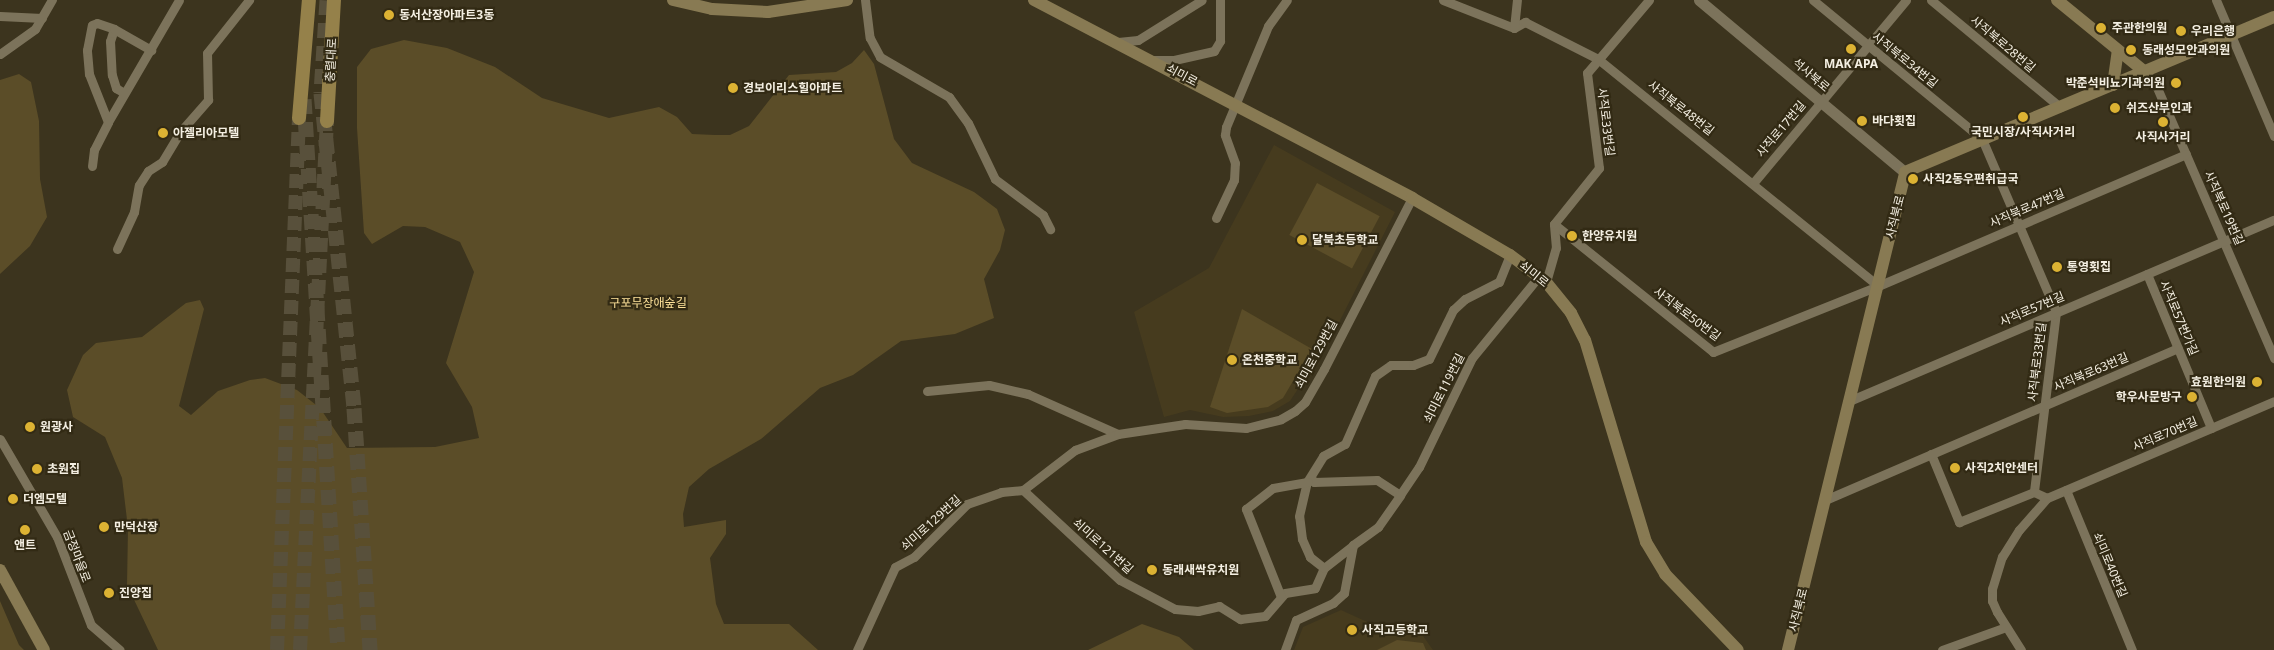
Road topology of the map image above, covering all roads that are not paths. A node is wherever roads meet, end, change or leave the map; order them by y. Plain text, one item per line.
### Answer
1 (52, 0) edge
2 (179, 0) edge
3 (249, 0) edge
4 (309, 0) edge
5 (334, 0) edge
6 (673, 0) edge
7 (846, 0) edge
8 (865, 0) edge
9 (1034, 0) edge
10 (1202, 0) edge
11 (1220, 0) edge
12 (1287, 0) edge
13 (1443, 0) edge
14 (1517, 0) edge
15 (1649, 0) edge
16 (1698, 0) edge
17 (1813, 0) edge
18 (1906, 0) edge
19 (1931, 0) edge
20 (2057, 0) edge
21 (2216, 0) edge
22 (0, 16) edge
23 (2274, 17) edge
24 (42, 18) junction
25 (1514, 28) junction
26 (114, 30) junction
27 (2231, 35) junction
28 (1118, 42) junction
29 (1868, 46) junction
30 (151, 50) junction
31 (2118, 51) junction
32 (0, 54) edge
33 (1598, 59) junction
34 (1152, 60) junction
35 (2145, 72) junction
36 (2114, 85) junction
37 (124, 93) junction
38 (1820, 101) junction
39 (1236, 104) junction
40 (2060, 107) junction
41 (299, 118) tunnel mouth
42 (327, 121) tunnel mouth
43 (108, 122) junction
44 (2274, 136) edge
45 (1982, 139) junction
46 (2186, 154) junction
47 (92, 166) dead end
48 (1905, 172) junction
49 (1754, 182) junction
50 (1412, 198) junction
51 (1216, 218) dead end
52 (2274, 220) edge
53 (1554, 224) junction
54 (2019, 226) junction
55 (1050, 229) dead end
56 (2225, 241) junction
57 (117, 249) dead end
58 (1510, 255) junction
59 (2146, 274) junction
60 (1542, 279) junction
61 (1878, 286) junction
62 (2056, 312) junction
63 (2178, 348) junction
64 (2274, 358) edge
65 (927, 391) dead end
66 (2274, 400) edge
67 (1849, 401) junction
68 (2044, 406) junction
69 (2211, 428) junction
70 (1118, 434) junction
71 (0, 439) edge
72 (1931, 454) junction
73 (1309, 480) junction
74 (1023, 490) junction
75 (2066, 490) junction
76 (2034, 492) junction
77 (1400, 495) junction
78 (2047, 498) junction
79 (1825, 500) junction
80 (1353, 545) junction
81 (1324, 568) junction
82 (0, 570) edge
83 (1281, 596) junction
84 (2006, 627) junction
85 (44, 650) edge
86 (120, 650) edge
87 (857, 650) edge
88 (1285, 650) edge
89 (1738, 650) edge
90 (1788, 650) edge
91 (1942, 650) edge
92 (2020, 650) edge
93 (2132, 650) edge

1 - 24 street
2 - 30 street
3 - 57 street
4 - 41 main road
5 - 42 main road, 충렬대로
6 - 7 main road
8 - 55 street
9 - 28 main road, 쇠미로
10 - 28 street
11 - 34 street, 쇠미로
12 - 39 street
13 - 25 street, 사직북로48번길
14 - 25 street
15 - 33 street, 사직로33번길
16 - 38 street, 석사북로
17 - 29 street, 사직북로34번길
18 - 29 street, 사직로17번길
19 - 40 street, 사직북로28번길
20 - 31 main road
21 - 27 street
22 - 24 street
23 - 27 main road
24 - 32 street
25 - 33 street, 사직북로48번길
26 - 30 street
26 - 37 street
26 - 43 street
27 - 35 main road
27 - 44 street
28 - 34 main road, 쇠미로
29 - 38 street, 사직로17번길
29 - 45 street, 사직북로34번길
30 - 37 street
31 - 35 main road
31 - 36 main road
33 - 49 street, 사직북로48번길
33 - 53 street, 사직로33번길
34 - 39 main road, 쇠미로
35 - 36 main road
35 - 46 street, 사직북로19번길
36 - 40 main road
37 - 43 street
38 - 48 street, 석사북로
38 - 49 street, 사직로17번길
39 - 50 main road, 쇠미로
39 - 51 street
40 - 45 main road
43 - 47 street
45 - 48 main road
45 - 54 street, 사직북로33번길
46 - 54 street, 사직북로47번길
46 - 56 street, 사직북로19번길
48 - 61 main road, 사직북로
49 - 61 street, 사직북로48번길
50 - 58 main road, 쇠미로
50 - 70 street, 쇠미로129번길
52 - 56 street, 사직로57번길
53 - 60 street
53 - 61 street, 사직북로50번길
54 - 61 street, 사직북로47번길
54 - 62 street, 사직북로33번길
56 - 59 street, 사직로57번길
56 - 64 street, 사직북로19번길
58 - 60 main road, 쇠미로
58 - 73 street
59 - 62 street, 사직로57번길
59 - 63 street, 사직로57번가길
60 - 77 street, 쇠미로119번길
60 - 89 main road, 쇠미로
61 - 67 main road, 사직북로
62 - 67 street, 사직로57번길
62 - 68 street, 사직북로33번길
63 - 68 street, 사직북로63번길
63 - 69 street, 사직로57번가길
65 - 70 street
66 - 69 street, 사직로70번길
67 - 79 main road, 사직북로
68 - 72 street, 사직북로63번길
68 - 76 street, 사직북로33번길
69 - 75 street, 사직로70번길
70 - 74 street, 쇠미로129번길
71 - 86 street, 금정마을로
72 - 76 street
72 - 79 street, 사직북로63번길
73 - 77 street
73 - 81 street
73 - 83 street
74 - 83 street, 쇠미로121번길
74 - 87 street, 쇠미로129번길
75 - 78 street, 사직로70번길
75 - 93 street, 쇠미로40번길
76 - 78 street
77 - 80 street, 쇠미로119번길
78 - 84 street
79 - 90 main road, 사직북로
80 - 81 street, 쇠미로119번길
80 - 88 street
81 - 83 street
82 - 85 main road
84 - 91 street
84 - 92 street

